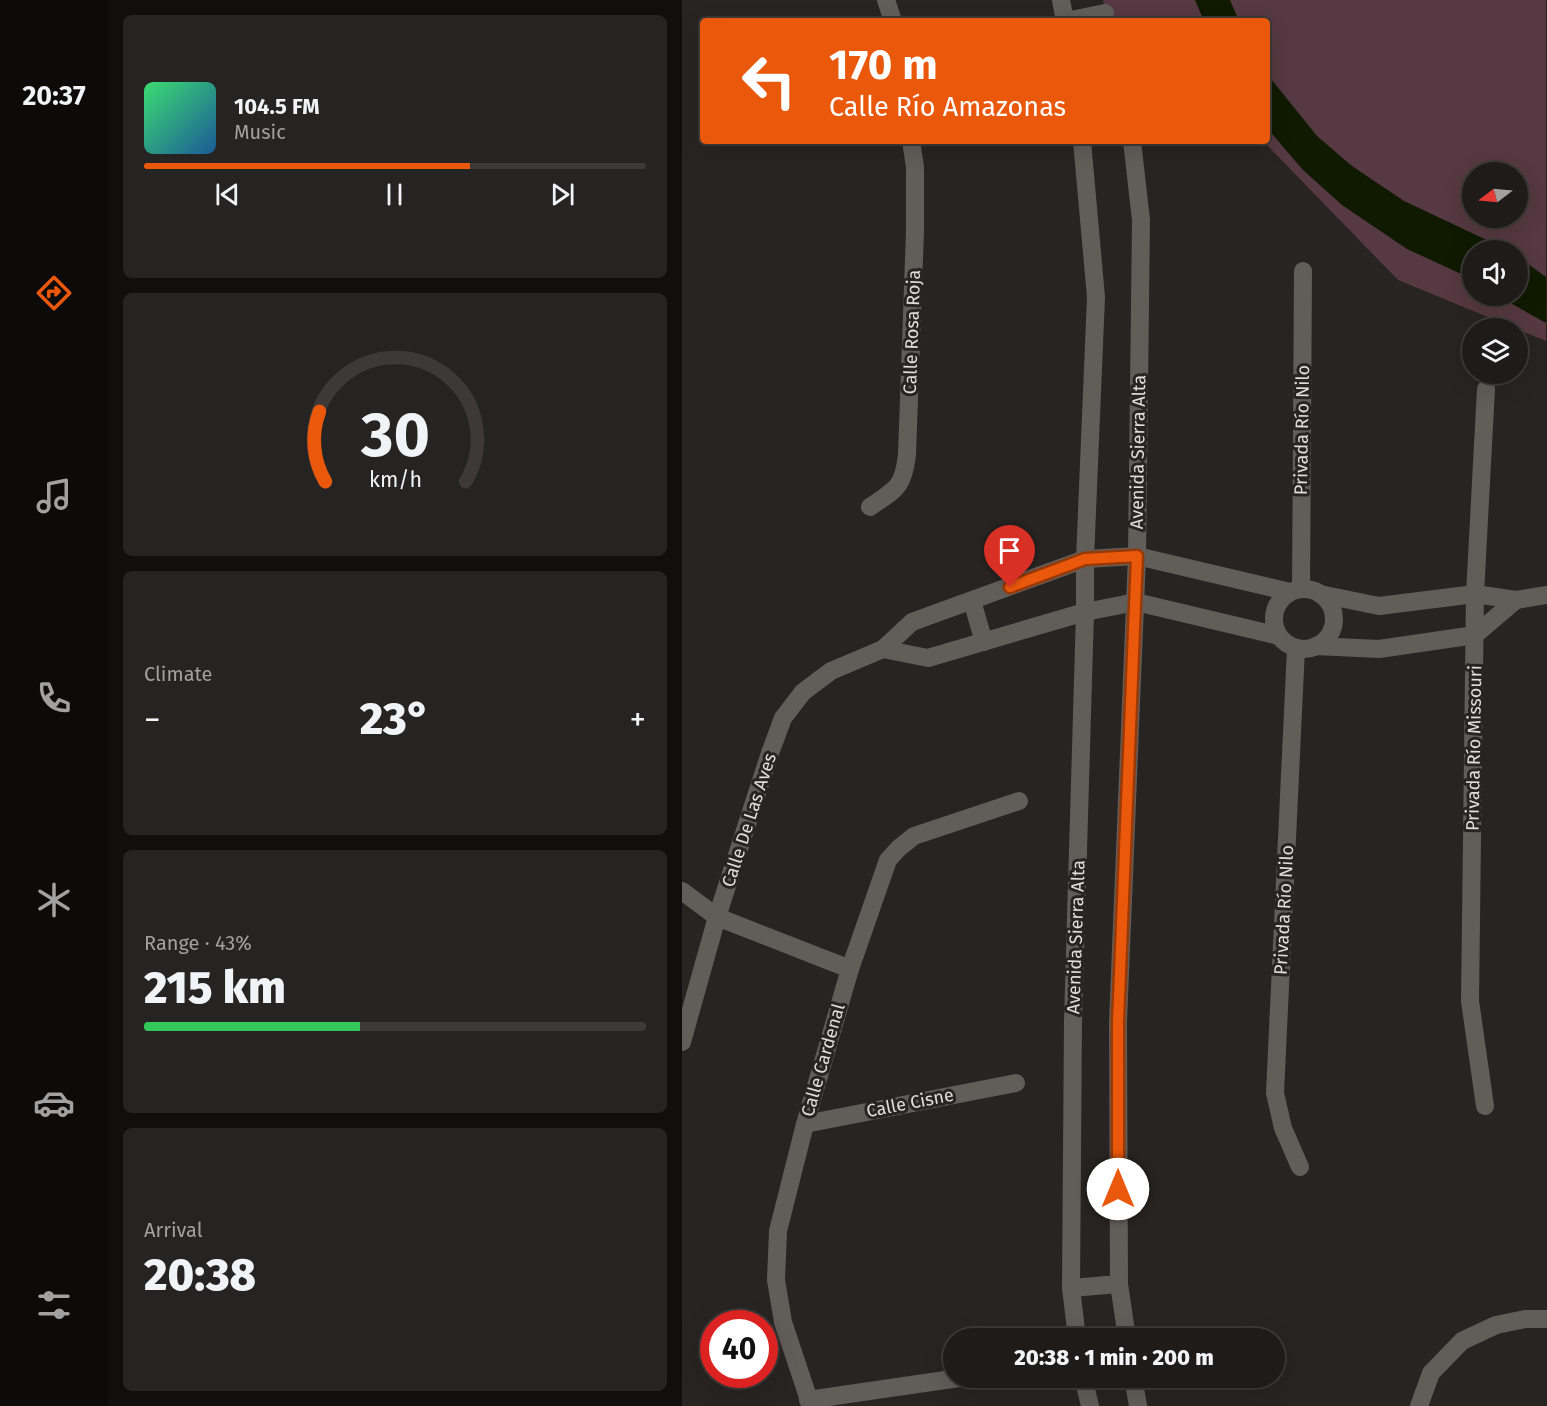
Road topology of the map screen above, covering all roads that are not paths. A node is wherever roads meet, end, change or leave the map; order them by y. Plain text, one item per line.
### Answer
1 (886, 0) edge
2 (1061, 0) edge
3 (1105, 11) edge
4 (891, 18) edge
5 (1064, 18) edge
6 (1077, 18) edge
7 (911, 144) edge
8 (1082, 144) edge
9 (1132, 144) edge
10 (1303, 270) dead end
11 (1486, 389) dead end
12 (870, 507) dead end
13 (1137, 556) junction
14 (1085, 559) junction
15 (1296, 590) junction
16 (1320, 594) junction
17 (1475, 594) junction
18 (1546, 595) edge
19 (1516, 600) junction
20 (972, 601) junction
21 (1136, 602) junction
22 (1086, 612) junction
23 (1475, 635) junction
24 (1279, 636) junction
25 (984, 642) junction
26 (1316, 646) junction
27 (1296, 648) junction
28 (883, 649) junction
29 (1019, 801) dead end
30 (682, 891) edge
31 (717, 917) junction
32 (850, 969) junction
33 (682, 1042) edge
34 (1016, 1083) dead end
35 (1485, 1106) dead end
36 (805, 1124) junction
37 (1300, 1167) dead end
38 (1119, 1284) junction
39 (1071, 1288) junction
40 (1546, 1319) edge
41 (1076, 1328) edge
42 (1126, 1328) edge
43 (943, 1381) edge
44 (1086, 1388) edge
45 (1135, 1388) edge
46 (809, 1403) edge
47 (1090, 1406) edge
48 (1138, 1406) edge
49 (1419, 1406) edge

1 - 4 street
2 - 5 street
3 - 6 street
7 - 12 street, Calle Rosa Roja
8 - 14 street, Avenida Sierra Alta
9 - 13 street, Avenida Sierra Alta
10 - 15 street, Privada Río Nilo
11 - 17 street, Privada Río Missouri
13 - 14 street, Calle De Las Aves
13 - 15 street, Calle De Las Aves
13 - 21 street, Avenida Sierra Alta
14 - 20 street, Calle De Las Aves
14 - 22 street, Avenida Sierra Alta
15 - 16 street
15 - 24 street
16 - 17 street
16 - 26 street
17 - 19 street
17 - 23 street, Privada Río Missouri
18 - 19 street
19 - 23 street
20 - 25 street
20 - 28 street, Calle De Las Aves
21 - 22 street
21 - 24 street
21 - 38 street, Avenida Sierra Alta
22 - 25 street
22 - 39 street, Avenida Sierra Alta
23 - 26 street
23 - 35 street, Privada Río Missouri
24 - 27 street
25 - 28 street
26 - 27 street
27 - 37 street, Privada Río Nilo
28 - 31 street, Calle De Las Aves
29 - 32 street, Calle Cardenal
30 - 31 street
31 - 32 street
31 - 33 street, Calle De Las Aves
32 - 36 street, Calle Cardenal
34 - 36 street, Calle Cisne
36 - 46 street, Calle Cardenal
38 - 39 street
38 - 42 street, Avenida Sierra Alta
39 - 41 street, Avenida Sierra Alta
40 - 49 street
43 - 46 street
44 - 47 street
45 - 48 street

